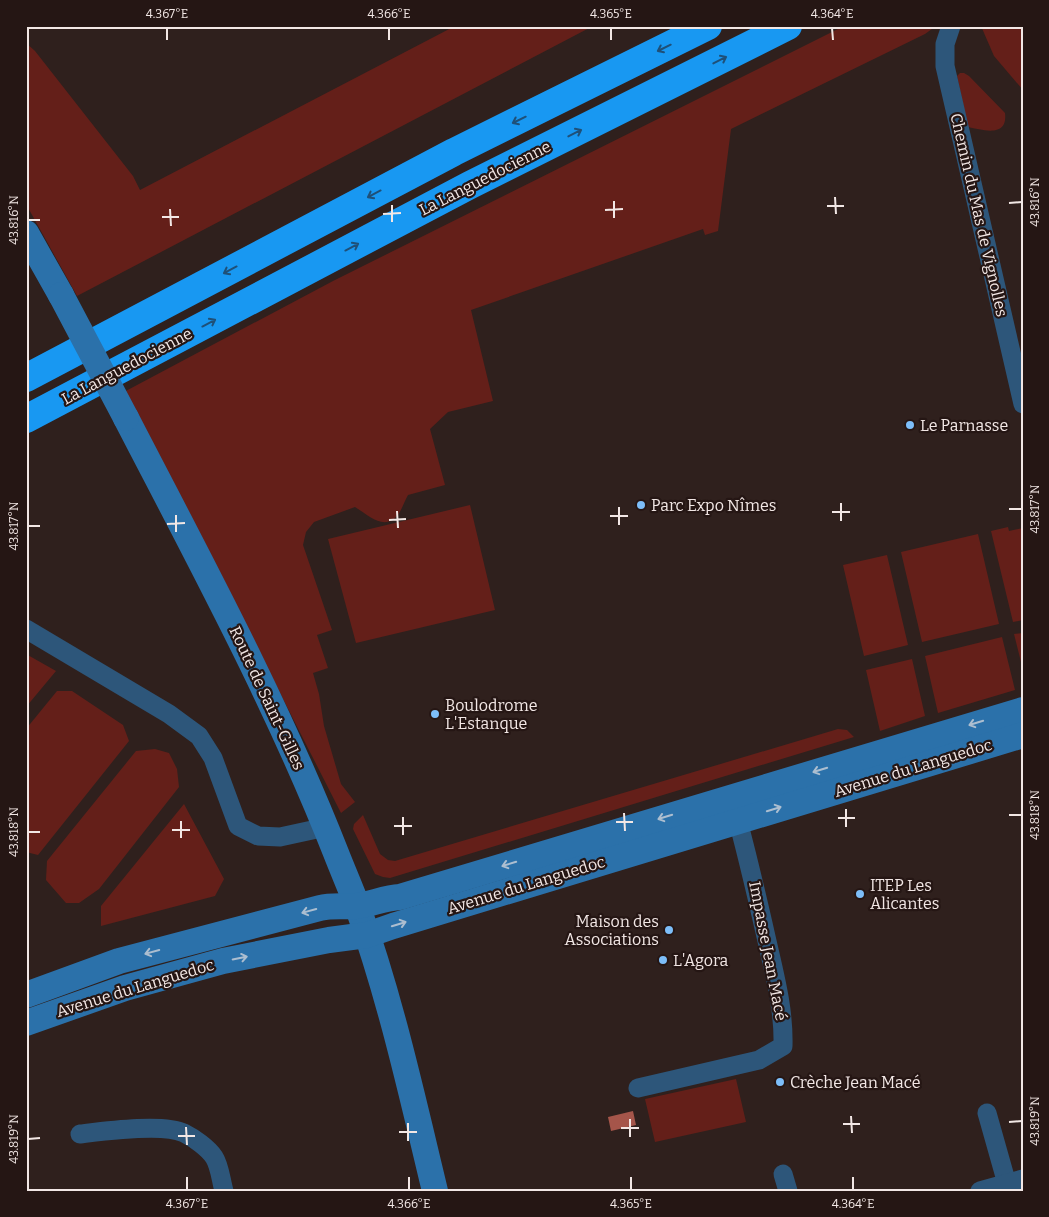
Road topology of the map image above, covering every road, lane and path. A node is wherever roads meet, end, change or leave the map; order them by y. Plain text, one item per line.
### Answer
1 (708, 26) edge
2 (788, 26) edge
3 (951, 26) edge
4 (26, 233) edge
5 (26, 378) edge
6 (1023, 404) edge
7 (26, 419) edge
8 (26, 629) edge
9 (1023, 710) edge
10 (1023, 735) edge
11 (734, 809) junction
12 (326, 827) junction
13 (357, 906) junction
14 (367, 936) junction
15 (26, 995) edge
16 (26, 1023) edge
17 (638, 1088) dead end
18 (987, 1113) dead end
19 (80, 1134) dead end
20 (1013, 1185) edge
21 (224, 1191) edge
22 (435, 1191) edge
23 (980, 1191) edge

1 -> 5 highway
7 -> 2 highway, La Languedocienne
3 - 6 street, Chemin du Mas de Vignolles
4 - 12 street, Route de Saint-Gilles, bridge
8 - 12 street
9 -> 11 street, Avenue du Languedoc
11 -> 10 street, Avenue du Languedoc
11 -> 13 street, Avenue du Languedoc
14 -> 11 street, Avenue du Languedoc
11 - 17 street, Impasse Jean Macé
12 - 13 street, Route de Saint-Gilles
13 - 14 street, Route de Saint-Gilles
13 -> 15 street, Avenue du Languedoc
16 -> 14 street, Avenue du Languedoc
14 - 22 street, Route de Saint-Gilles
18 - 20 street
19 - 21 street
20 - 23 street

